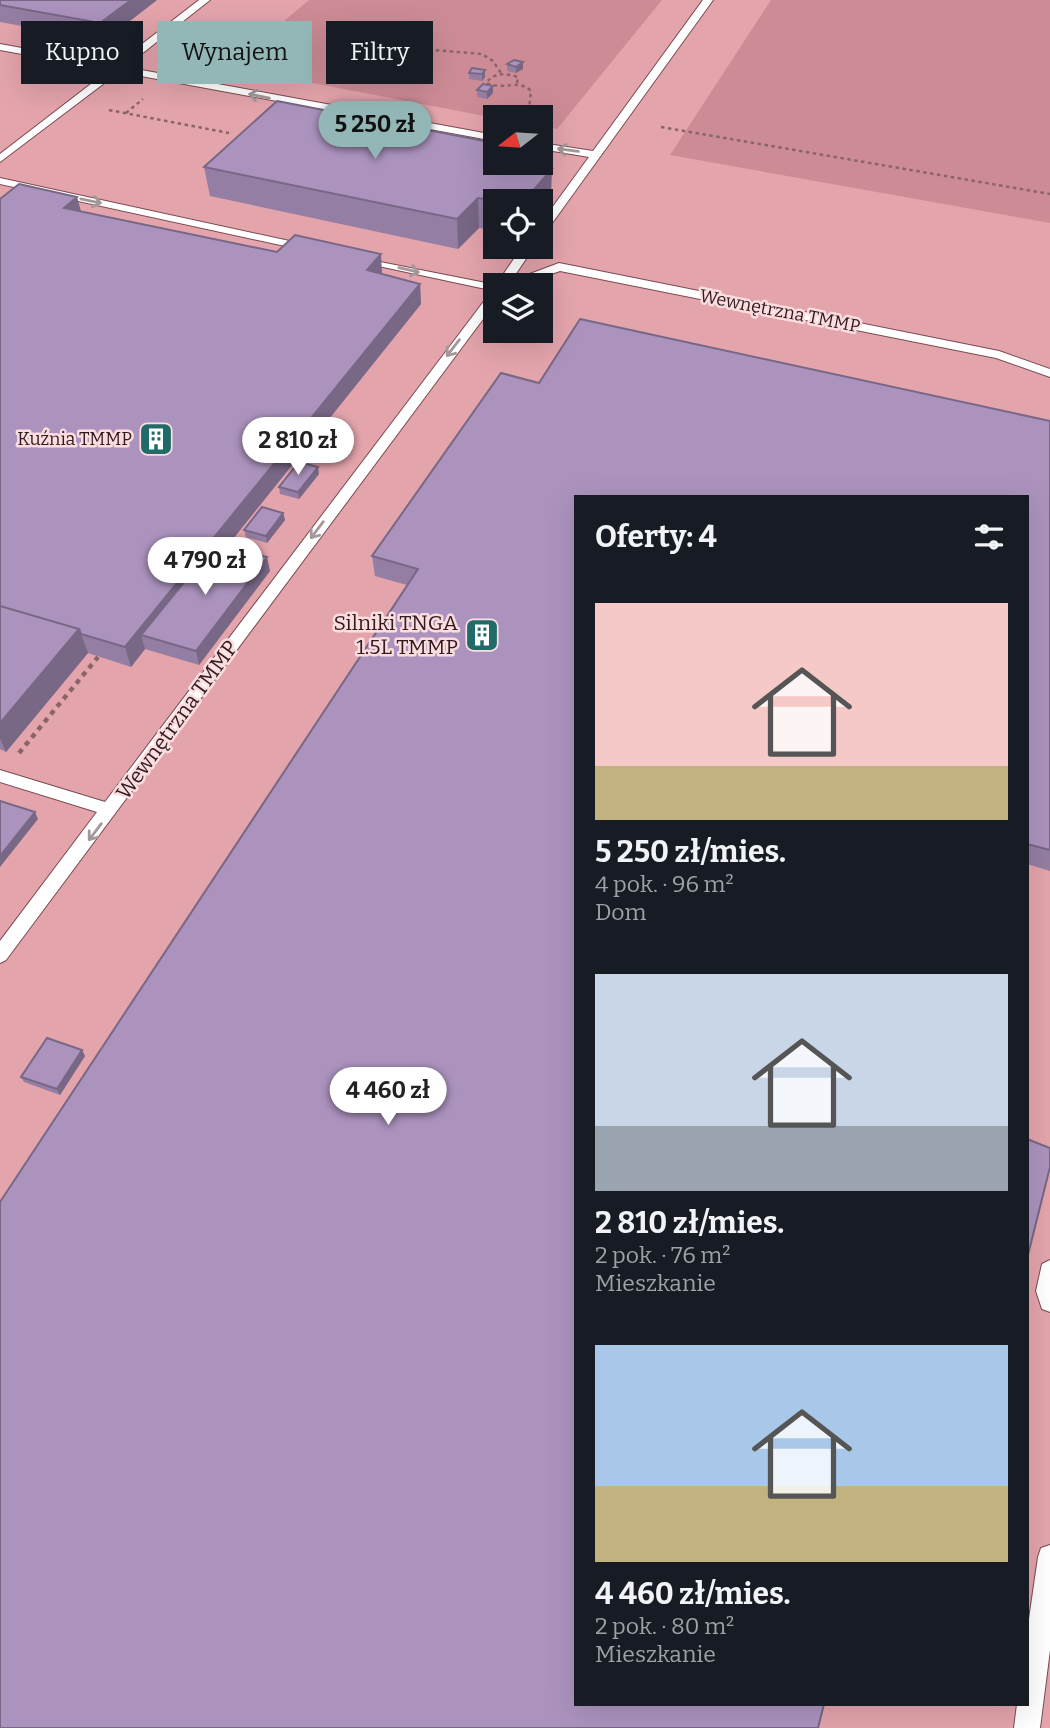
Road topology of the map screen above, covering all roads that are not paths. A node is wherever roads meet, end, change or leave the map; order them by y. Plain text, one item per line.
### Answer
1 (205, 0) edge
2 (708, 0) edge
3 (0, 47) edge
4 (143, 49) edge
5 (21, 51) edge
6 (143, 74) edge
7 (98, 84) edge
8 (483, 136) edge
9 (553, 148) edge
10 (596, 155) junction
11 (0, 159) edge
12 (0, 181) edge
13 (553, 214) edge
14 (323, 251) edge
15 (349, 257) edge
16 (543, 273) edge
17 (483, 285) edge
18 (483, 311) edge
19 (1050, 373) edge
20 (0, 776) edge
21 (111, 810) junction
22 (0, 956) edge
23 (1050, 1271) edge
24 (1050, 1301) edge
25 (1050, 1557) edge
26 (1027, 1728) edge

1 - 4 lane
2 - 10 lane
3 - 5 lane
8 -> 6 lane
7 - 11 lane
10 -> 9 lane
10 - 13 lane
12 -> 14 lane
15 -> 17 lane
16 - 19 lane, Wewnętrzna TMMP
18 -> 21 lane, Wewnętrzna TMMP
20 - 21 lane, Wewnętrzna TMMP
21 -> 22 lane, Wewnętrzna TMMP
23 - 24 lane
25 - 26 lane

